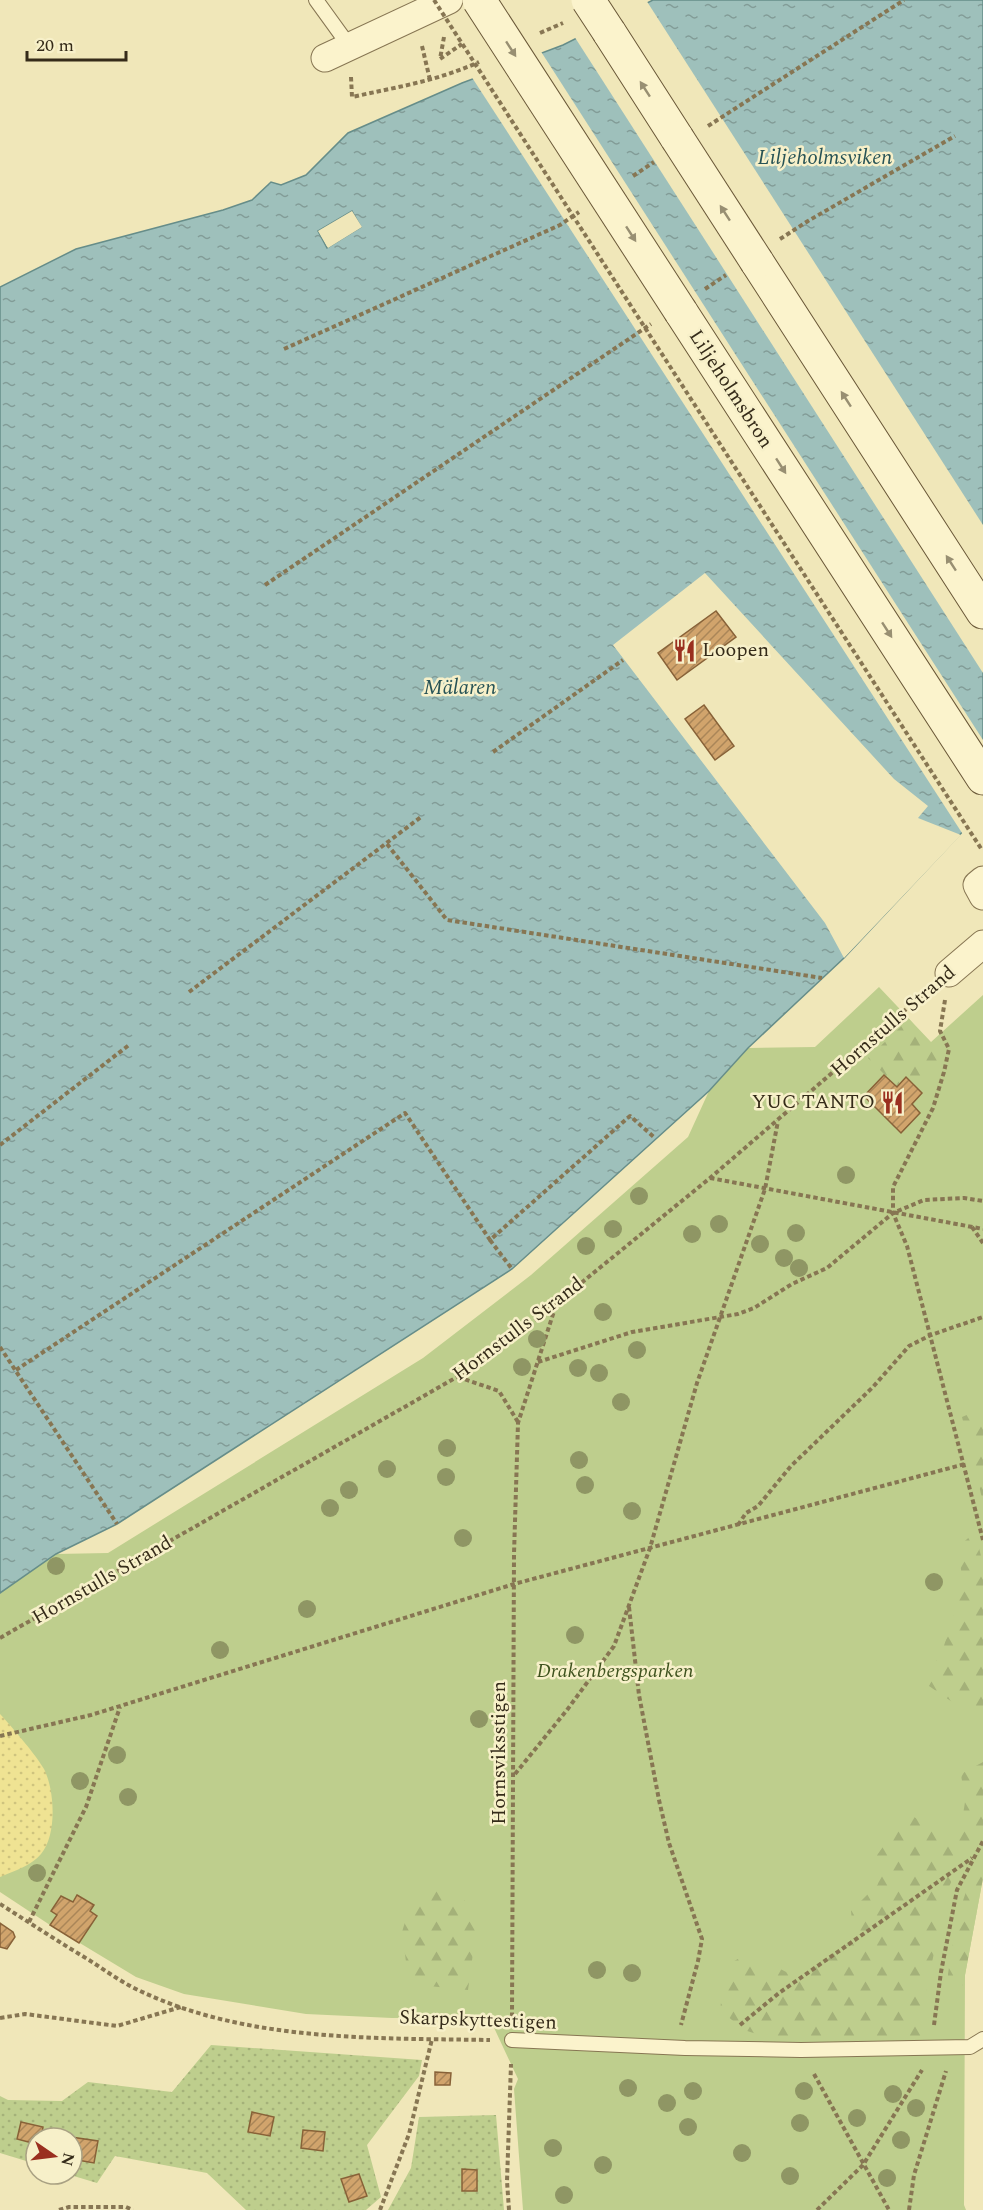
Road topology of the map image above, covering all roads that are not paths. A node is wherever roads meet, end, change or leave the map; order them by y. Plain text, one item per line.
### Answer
1 (316, 0) edge
2 (449, 0) edge
3 (479, 0) edge
4 (579, 10) edge
5 (350, 47) junction
6 (325, 58) dead end
7 (983, 612) edge
8 (983, 778) edge
9 (983, 880) edge
10 (983, 896) edge
11 (983, 944) edge
12 (950, 973) road end
13 (983, 2039) edge
14 (512, 2040) road end

1 - 5 lane
2 - 5 street
3 -> 8 main road, Liljeholmsbron, bridge
7 -> 4 main road, bridge
5 - 6 street
9 - 10 street
11 - 12 street, Hornstulls Strand
13 - 14 lane, Skarpskyttestigen

